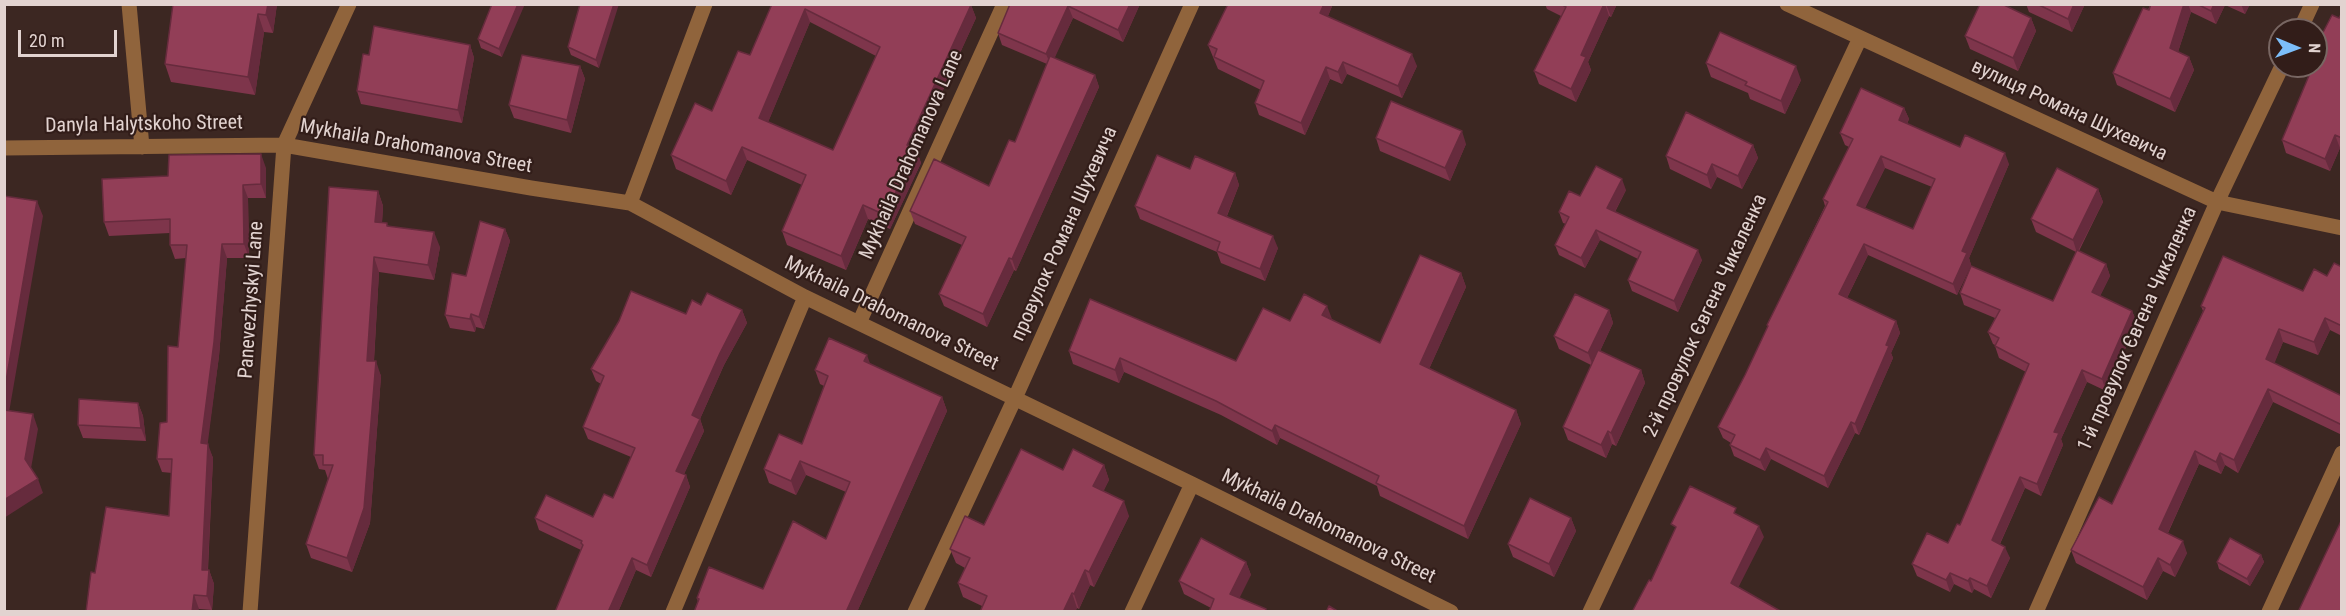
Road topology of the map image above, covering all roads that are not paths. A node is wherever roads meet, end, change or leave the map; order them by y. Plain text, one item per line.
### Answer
1 (129, 4) edge
2 (349, 4) edge
3 (705, 4) edge
4 (1004, 4) edge
5 (1192, 4) edge
6 (1787, 4) edge
7 (2312, 4) edge
8 (2306, 18) edge
9 (1860, 38) junction
10 (2277, 78) edge
11 (284, 145) junction
12 (142, 147) junction
13 (4, 148) edge
14 (2217, 202) junction
15 (630, 203) junction
16 (2342, 228) edge
17 (805, 297) junction
18 (859, 323) junction
19 (1015, 398) junction
20 (2342, 453) edge
21 (1192, 484) junction
22 (250, 612) edge
23 (673, 612) edge
24 (915, 612) edge
25 (1132, 612) edge
26 (1451, 612) edge
27 (1590, 612) edge
28 (2036, 612) edge
29 (2269, 612) edge

1 - 12 street
2 - 11 street, Panevezhyskyi Lane
3 - 15 street
4 - 18 street, Mykhaila Drahomanova Lane
5 - 19 street, провулок Романа Шухевича
6 - 9 street, вулиця Романа Шухевича
7 - 8 street
9 - 14 street, вулиця Романа Шухевича
9 - 27 street, 2-й провулок Євгена Чикаленка
10 - 14 street, 1-й провулок Євгена Чикаленка
11 - 12 street, Danyla Halytskoho Street
11 - 15 street, Mykhaila Drahomanova Street
11 - 22 street, Panevezhyskyi Lane
12 - 13 street, Danyla Halytskoho Street
14 - 16 street, вулиця Романа Шухевича
14 - 28 street, 1-й провулок Євгена Чикаленка
15 - 17 street, Mykhaila Drahomanova Street
17 - 18 street, Mykhaila Drahomanova Street
17 - 23 street
18 - 19 street, Mykhaila Drahomanova Street
19 - 21 street, Mykhaila Drahomanova Street
19 - 24 street, провулок Романа Шухевича
20 - 29 street
21 - 25 street
21 - 26 street, Mykhaila Drahomanova Street

